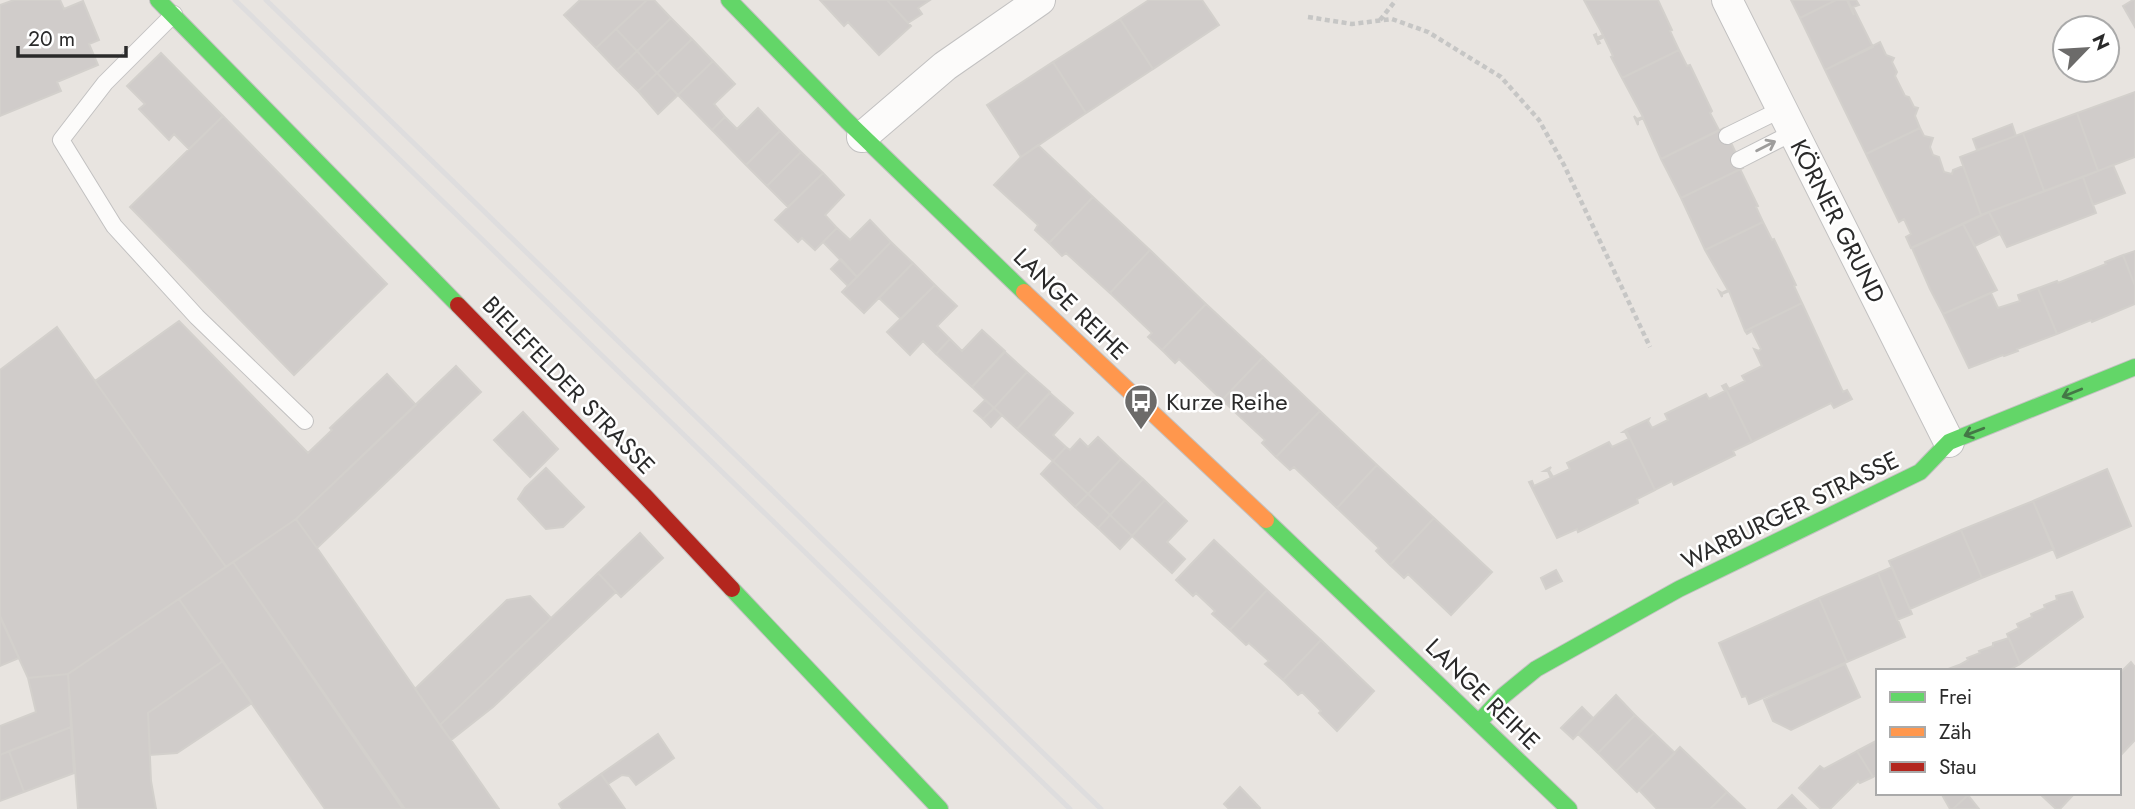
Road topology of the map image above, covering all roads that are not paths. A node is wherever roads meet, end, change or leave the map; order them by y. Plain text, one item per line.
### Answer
1 (158, 0) edge
2 (729, 0) edge
3 (1040, 0) edge
4 (1727, 0) edge
5 (174, 14) junction
6 (1788, 120) junction
7 (862, 136) junction
8 (1727, 136) dead end
9 (1739, 160) dead end
10 (2135, 367) edge
11 (305, 421) dead end
12 (1949, 442) junction
13 (1480, 721) junction
14 (940, 809) edge
15 (1569, 809) edge

1 - 5 street, BIELEFELDER STRASSE
2 - 7 street, LANGE REIHE
3 - 7 street
4 - 6 street, KÖRNER GRUND
5 - 11 lane
5 - 14 street, BIELEFELDER STRASSE
6 - 8 lane
9 -> 6 lane
6 - 12 street, KÖRNER GRUND
7 - 13 street, LANGE REIHE
10 -> 12 street, WARBURGER STRASSE
12 - 13 street, WARBURGER STRASSE
13 - 15 street, LANGE REIHE

